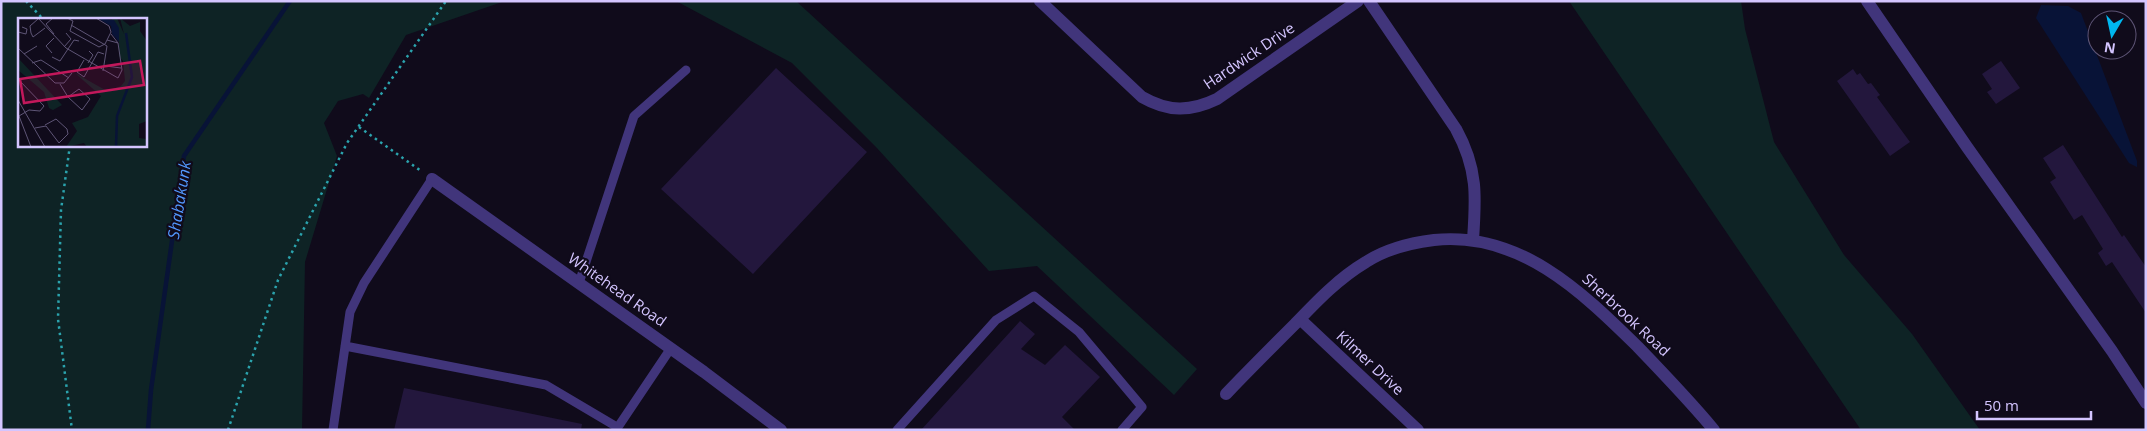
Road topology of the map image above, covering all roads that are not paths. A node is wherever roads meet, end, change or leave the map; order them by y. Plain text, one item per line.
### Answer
1 (1040, 1) edge
2 (1358, 1) edge
3 (1369, 1) edge
4 (1867, 1) edge
5 (686, 70) dead end
6 (432, 179) joint
7 (1473, 240) junction
8 (579, 283) junction
9 (1300, 319) junction
10 (346, 346) junction
11 (671, 348) junction
12 (1226, 394) dead end
13 (2146, 402) edge
14 (616, 429) edge
15 (332, 430) edge
16 (781, 430) edge
17 (896, 430) edge
18 (1122, 430) edge
19 (1418, 430) edge
20 (1714, 430) edge

1 - 2 street, Hardwick Drive
3 - 7 street
4 - 13 street
5 - 8 lane
6 - 8 street, Whitehead Road
6 - 10 lane
7 - 9 street, Sherbrook Road
7 - 20 street, Sherbrook Road
8 - 11 street, Whitehead Road
9 - 12 street, Sherbrook Road
9 - 19 street, Kilmer Drive
10 - 14 lane
10 - 15 lane
11 - 14 lane
11 - 16 street, Whitehead Road
17 - 18 lane

